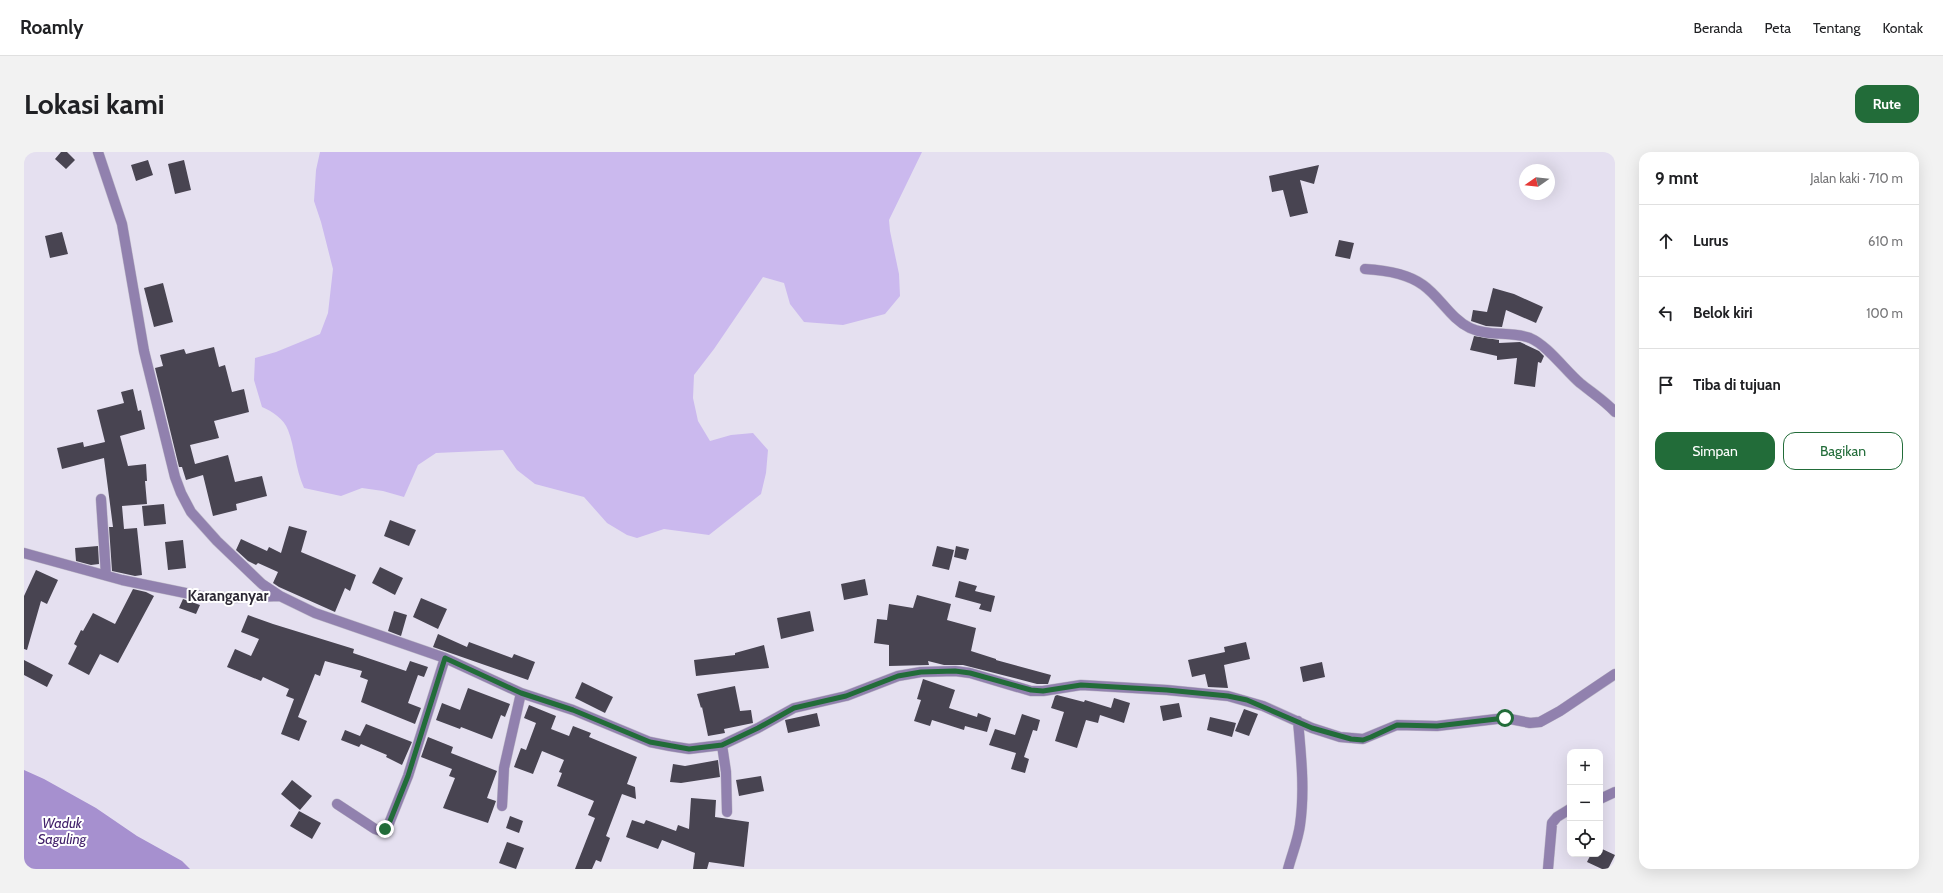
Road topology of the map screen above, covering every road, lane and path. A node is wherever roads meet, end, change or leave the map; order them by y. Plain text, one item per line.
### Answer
1 (98, 152) edge
2 (1365, 269) dead end
3 (1615, 412) edge
4 (101, 499) dead end
5 (24, 553) edge
6 (106, 575) junction
7 (280, 596) junction
8 (445, 658) junction
9 (1615, 674) edge
10 (521, 693) junction
11 (1298, 721) junction
12 (722, 745) junction
13 (1615, 792) edge
14 (1603, 798) edge
15 (337, 804) dead end
16 (502, 806) dead end
17 (1567, 811) edge
18 (727, 812) dead end
19 (1288, 869) edge
20 (1548, 869) edge

1 - 7 street
2 - 3 street
4 - 6 street
5 - 6 street
6 - 7 street
7 - 8 street
8 - 10 street
8 - 15 street
9 - 11 street
10 - 12 street
10 - 16 street
11 - 12 street
11 - 19 street
12 - 18 street
13 - 14 street
17 - 20 street

